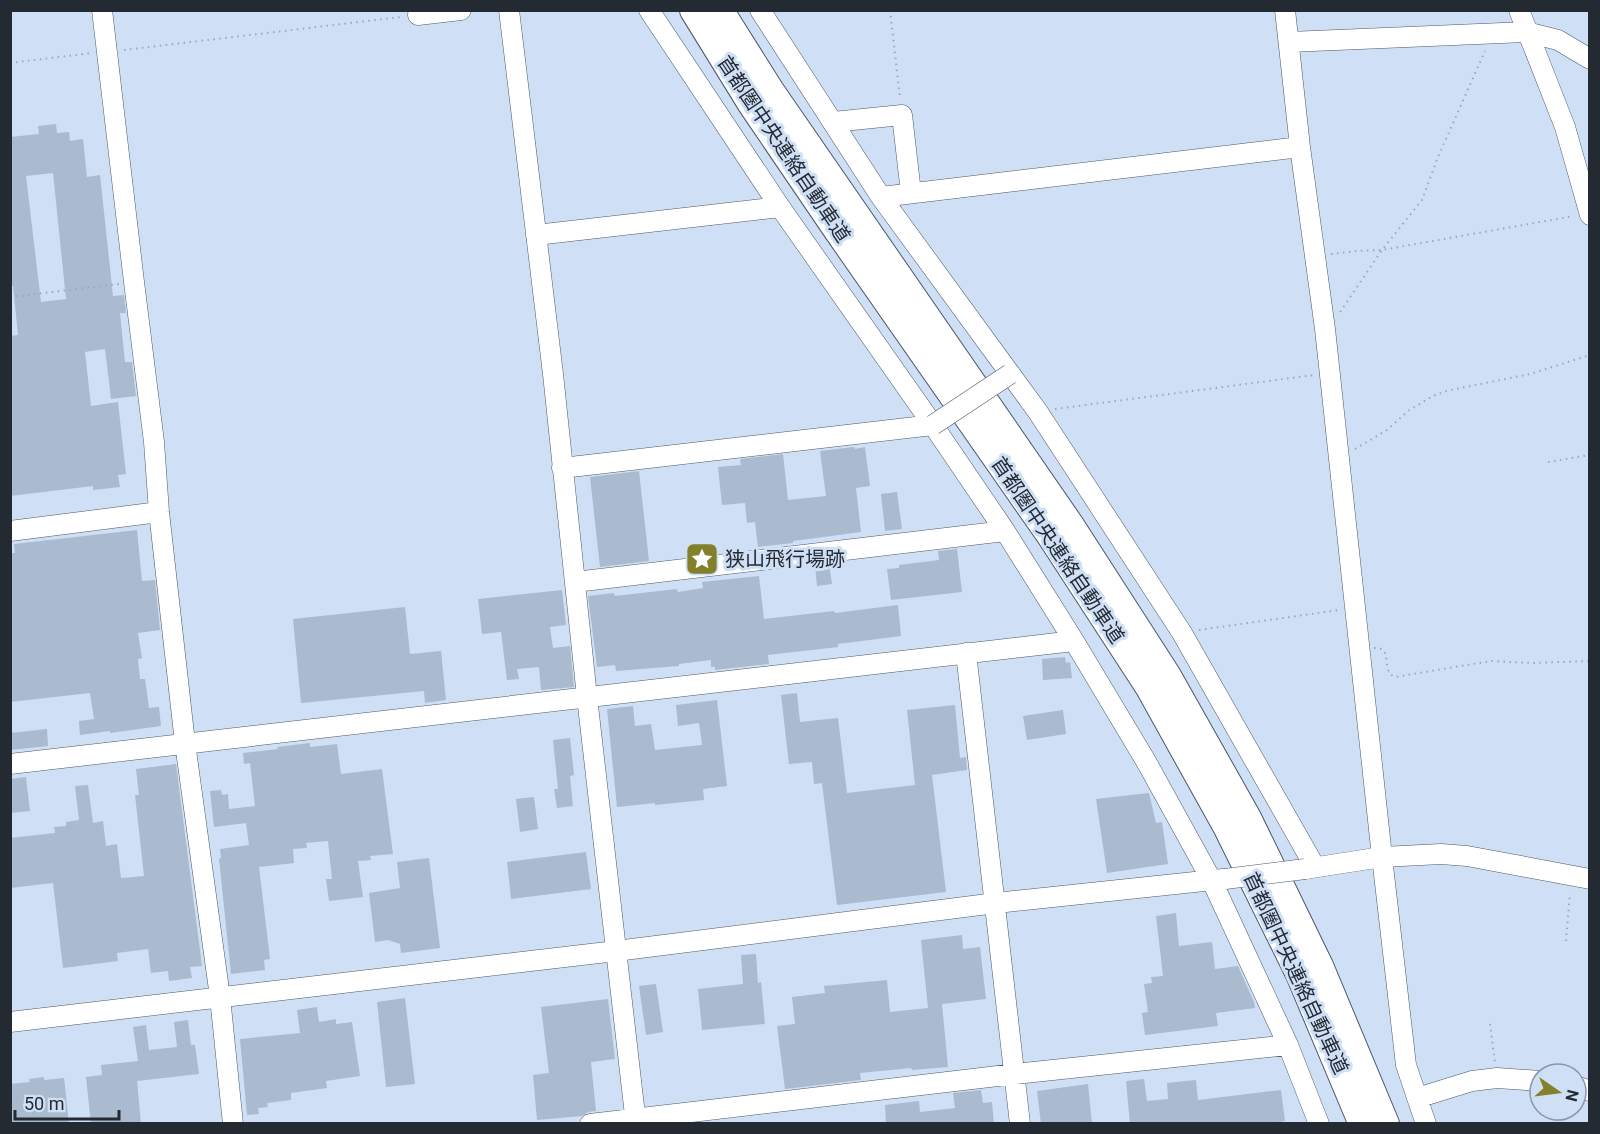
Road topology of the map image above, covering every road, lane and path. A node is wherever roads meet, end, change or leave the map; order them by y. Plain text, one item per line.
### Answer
1 (102, 10) edge
2 (461, 10) edge
3 (509, 10) edge
4 (649, 10) edge
5 (694, 10) edge
6 (719, 10) edge
7 (760, 10) edge
8 (890, 10) edge
9 (1284, 10) edge
10 (1519, 10) edge
11 (417, 15) joint
12 (1526, 32) junction
13 (1493, 34) junction
14 (1289, 42) junction
15 (108, 51) junction
16 (1590, 59) edge
17 (10, 63) edge
18 (902, 115) junction
19 (833, 122) junction
20 (1299, 147) junction
21 (911, 193) junction
22 (881, 197) junction
23 (780, 207) junction
24 (1589, 214) edge
25 (536, 235) junction
26 (1382, 250) junction
27 (1314, 256) junction
28 (134, 282) junction
29 (10, 297) edge
30 (1325, 329) junction
31 (1590, 356) edge
32 (1329, 373) junction
33 (1010, 374) junction
34 (1038, 412) junction
35 (933, 425) junction
36 (1590, 455) edge
37 (1339, 457) junction
38 (1548, 462) dead end
39 (562, 468) junction
40 (159, 512) junction
41 (10, 531) edge
42 (1005, 531) junction
43 (575, 582) junction
44 (1354, 608) junction
45 (1182, 633) junction
46 (1074, 641) junction
47 (1359, 648) junction
48 (966, 653) junction
49 (1590, 661) edge
50 (587, 697) junction
51 (185, 743) junction
52 (10, 764) edge
53 (1382, 857) junction
54 (1310, 868) junction
55 (1580, 877) edge
56 (1219, 880) junction
57 (996, 903) junction
58 (1566, 940) dead end
59 (616, 951) junction
60 (220, 997) junction
61 (10, 1022) edge
62 (1490, 1024) dead end
63 (1288, 1045) junction
64 (1015, 1074) junction
65 (1497, 1078) junction
66 (1528, 1080) edge
67 (1417, 1098) junction
68 (636, 1121) edge
69 (233, 1124) edge
70 (590, 1124) edge
71 (1020, 1124) edge
72 (1319, 1124) edge
73 (1363, 1124) edge
74 (1385, 1124) edge
75 (1426, 1124) edge

1 - 15 street
2 - 11 street
3 - 25 street
4 - 23 street
5 - 73 highway, 首都圏中央連絡自動車道
6 - 74 highway, 首都圏中央連絡自動車道
7 - 19 street
8 - 18 path
9 - 14 street
10 - 12 street
11 - 15 path
12 - 13 street
12 - 16 street
12 - 24 street
13 - 14 street
13 - 26 path
14 - 20 street
15 - 17 path
15 - 28 street
18 - 19 street
18 - 21 street
19 - 22 street
20 - 21 street
20 - 27 street
21 - 22 street
22 - 33 street
23 - 25 street
23 - 35 street
24 - 26 path
25 - 39 street
26 - 27 path
26 - 30 path
27 - 30 street
28 - 29 path
28 - 40 street
30 - 32 street
31 - 37 path
32 - 34 path
32 - 37 street
33 - 34 street
33 - 35 street, bridge
34 - 45 street
35 - 39 street
35 - 42 street
36 - 38 path
37 - 44 street
39 - 43 street
40 - 41 street
40 - 51 street
42 - 43 street
42 - 46 street
43 - 50 street
44 - 45 path
44 - 47 street
45 - 54 street
46 - 48 street
46 - 56 street
47 - 49 path
47 - 53 street
48 - 50 street
48 - 57 street
50 - 51 street
50 - 59 street
51 - 52 street
51 - 60 street
53 - 54 street
53 - 55 street
53 - 67 street
54 - 56 street, bridge
55 - 58 path
56 - 57 street
56 - 63 street
57 - 59 street
57 - 64 street
59 - 60 street
59 - 68 street
60 - 61 street
60 - 69 street
62 - 65 path
63 - 64 street
63 - 72 street
64 - 68 street
64 - 71 street
65 - 66 street
65 - 67 street
67 - 75 street
68 - 70 street

